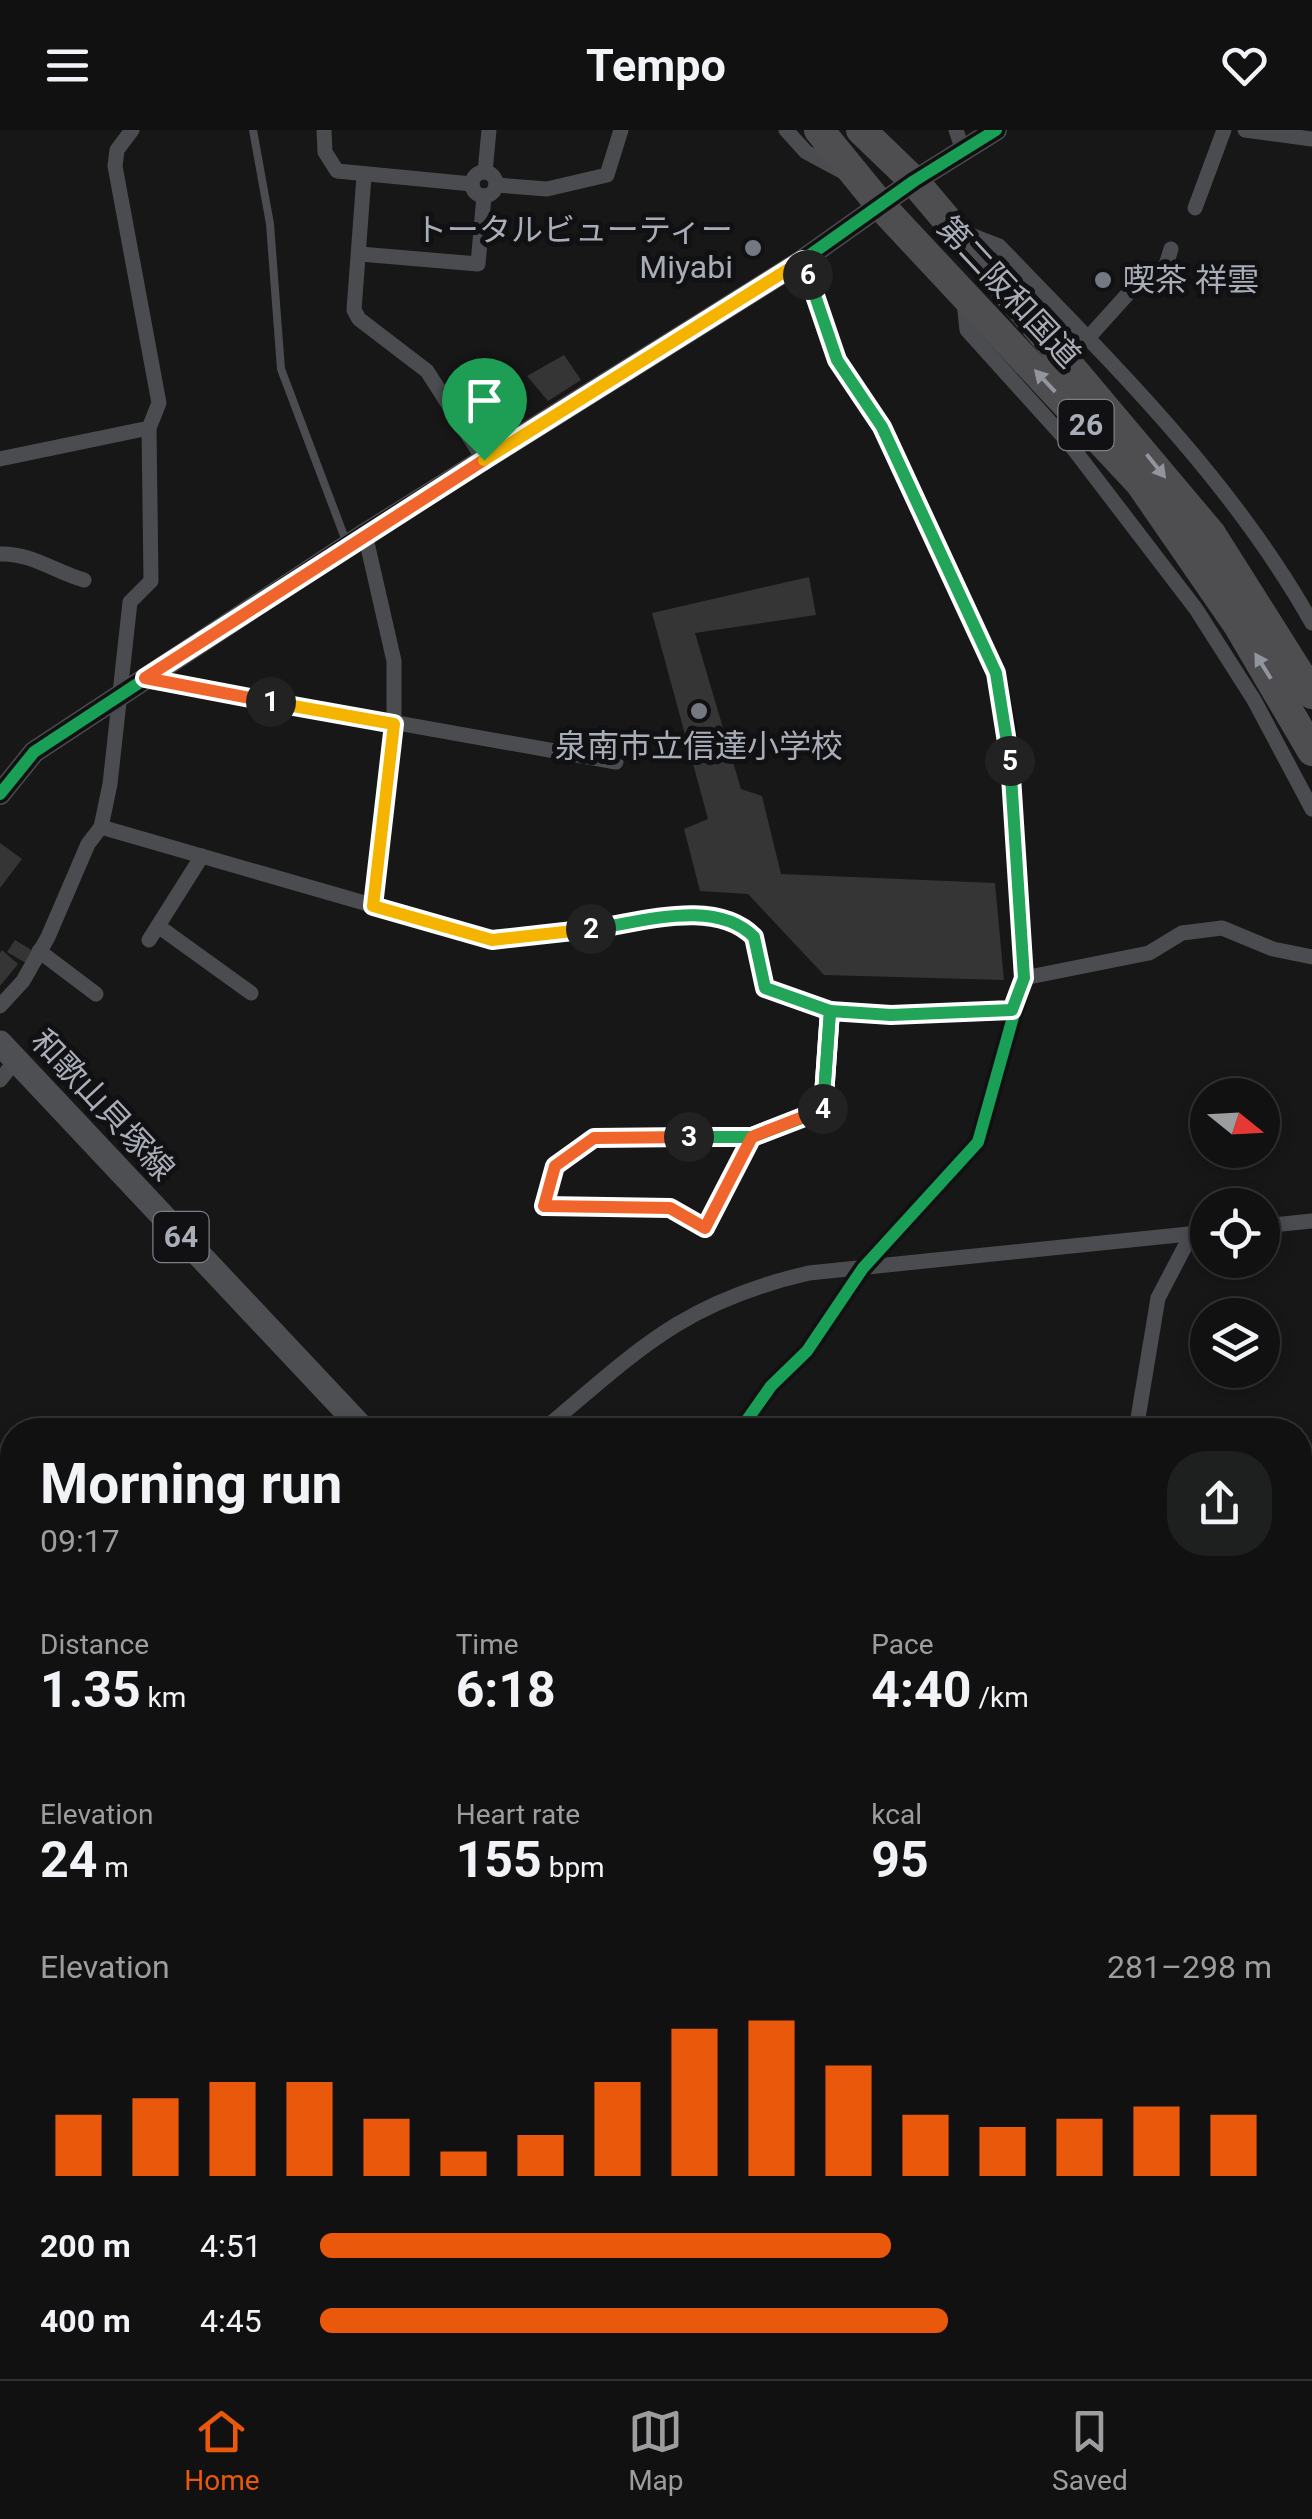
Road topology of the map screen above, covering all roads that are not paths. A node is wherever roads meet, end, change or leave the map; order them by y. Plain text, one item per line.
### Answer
1 (132, 130) edge
2 (254, 130) edge
3 (324, 130) edge
4 (489, 130) edge
5 (621, 130) edge
6 (786, 130) edge
7 (819, 130) edge
8 (861, 130) edge
9 (996, 130) edge
10 (1224, 130) edge
11 (1245, 130) edge
12 (1312, 139) edge
13 (960, 140) edge
14 (364, 176) junction
15 (914, 180) junction
16 (484, 188) junction
17 (871, 194) junction
18 (1194, 208) dead end
19 (955, 230) junction
20 (1170, 249) dead end
21 (360, 254) junction
22 (803, 260) junction
23 (963, 296) junction
24 (1088, 338) junction
25 (149, 428) junction
26 (0, 458) edge
27 (484, 460) junction
28 (357, 540) junction
29 (0, 554) edge
30 (84, 580) dead end
31 (1312, 623) edge
32 (145, 678) junction
33 (1312, 694) edge
34 (120, 695) junction
35 (394, 724) junction
36 (1312, 751) edge
37 (616, 762) dead end
38 (0, 794) edge
39 (1312, 809) edge
40 (101, 826) junction
41 (202, 856) junction
42 (373, 906) junction
43 (38, 952) junction
44 (1312, 957) edge
45 (1024, 978) junction
46 (251, 993) dead end
47 (96, 994) dead end
48 (0, 1006) edge
49 (1012, 1010) junction
50 (830, 1011) junction
51 (5, 1061) edge
52 (752, 1137) junction
53 (1312, 1221) edge
54 (1280, 1224) edge
55 (1190, 1234) edge
56 (1190, 1248) edge
57 (864, 1268) junction
58 (352, 1418) edge
59 (557, 1418) edge
60 (748, 1418) edge
61 (1138, 1418) edge

1 - 25 street
2 - 28 lane
3 - 14 street
4 - 16 street
5 - 16 street
6 - 17 street
7 - 17 highway, 第二阪和国道 / 26
8 - 15 highway, 第二阪和国道 / 26
9 - 13 street
10 - 18 street
11 - 12 street
13 - 15 street
14 - 16 street
14 - 21 street
15 - 17 street
15 - 19 highway, 第二阪和国道 / 26
16 - 21 street
17 - 22 street
17 - 23 highway, 第二阪和国道 / 26
19 - 24 street
19 -> 33 highway, 第二阪和国道 / 26
20 - 24 street
21 - 27 street
22 - 27 street
22 - 45 street
36 -> 23 highway, 第二阪和国道 / 26
23 - 39 street
24 - 31 street
25 - 26 street
25 - 34 street
27 - 28 street
28 - 32 street
28 - 35 street
29 - 30 street
32 - 34 street
32 - 35 street
34 - 38 street
34 - 40 street
35 - 37 street
35 - 42 street
40 - 41 street
40 - 43 street
41 - 42 street
41 - 46 street
42 - 50 street
43 - 47 street
43 - 48 street
44 - 45 street
45 - 49 street
49 - 50 street
49 - 57 street
50 - 52 street
51 - 58 main road, 和歌山貝塚線 / 64
52 - 52 street
53 - 54 street
55 - 57 street
56 - 61 street
57 - 59 street
57 - 60 street

